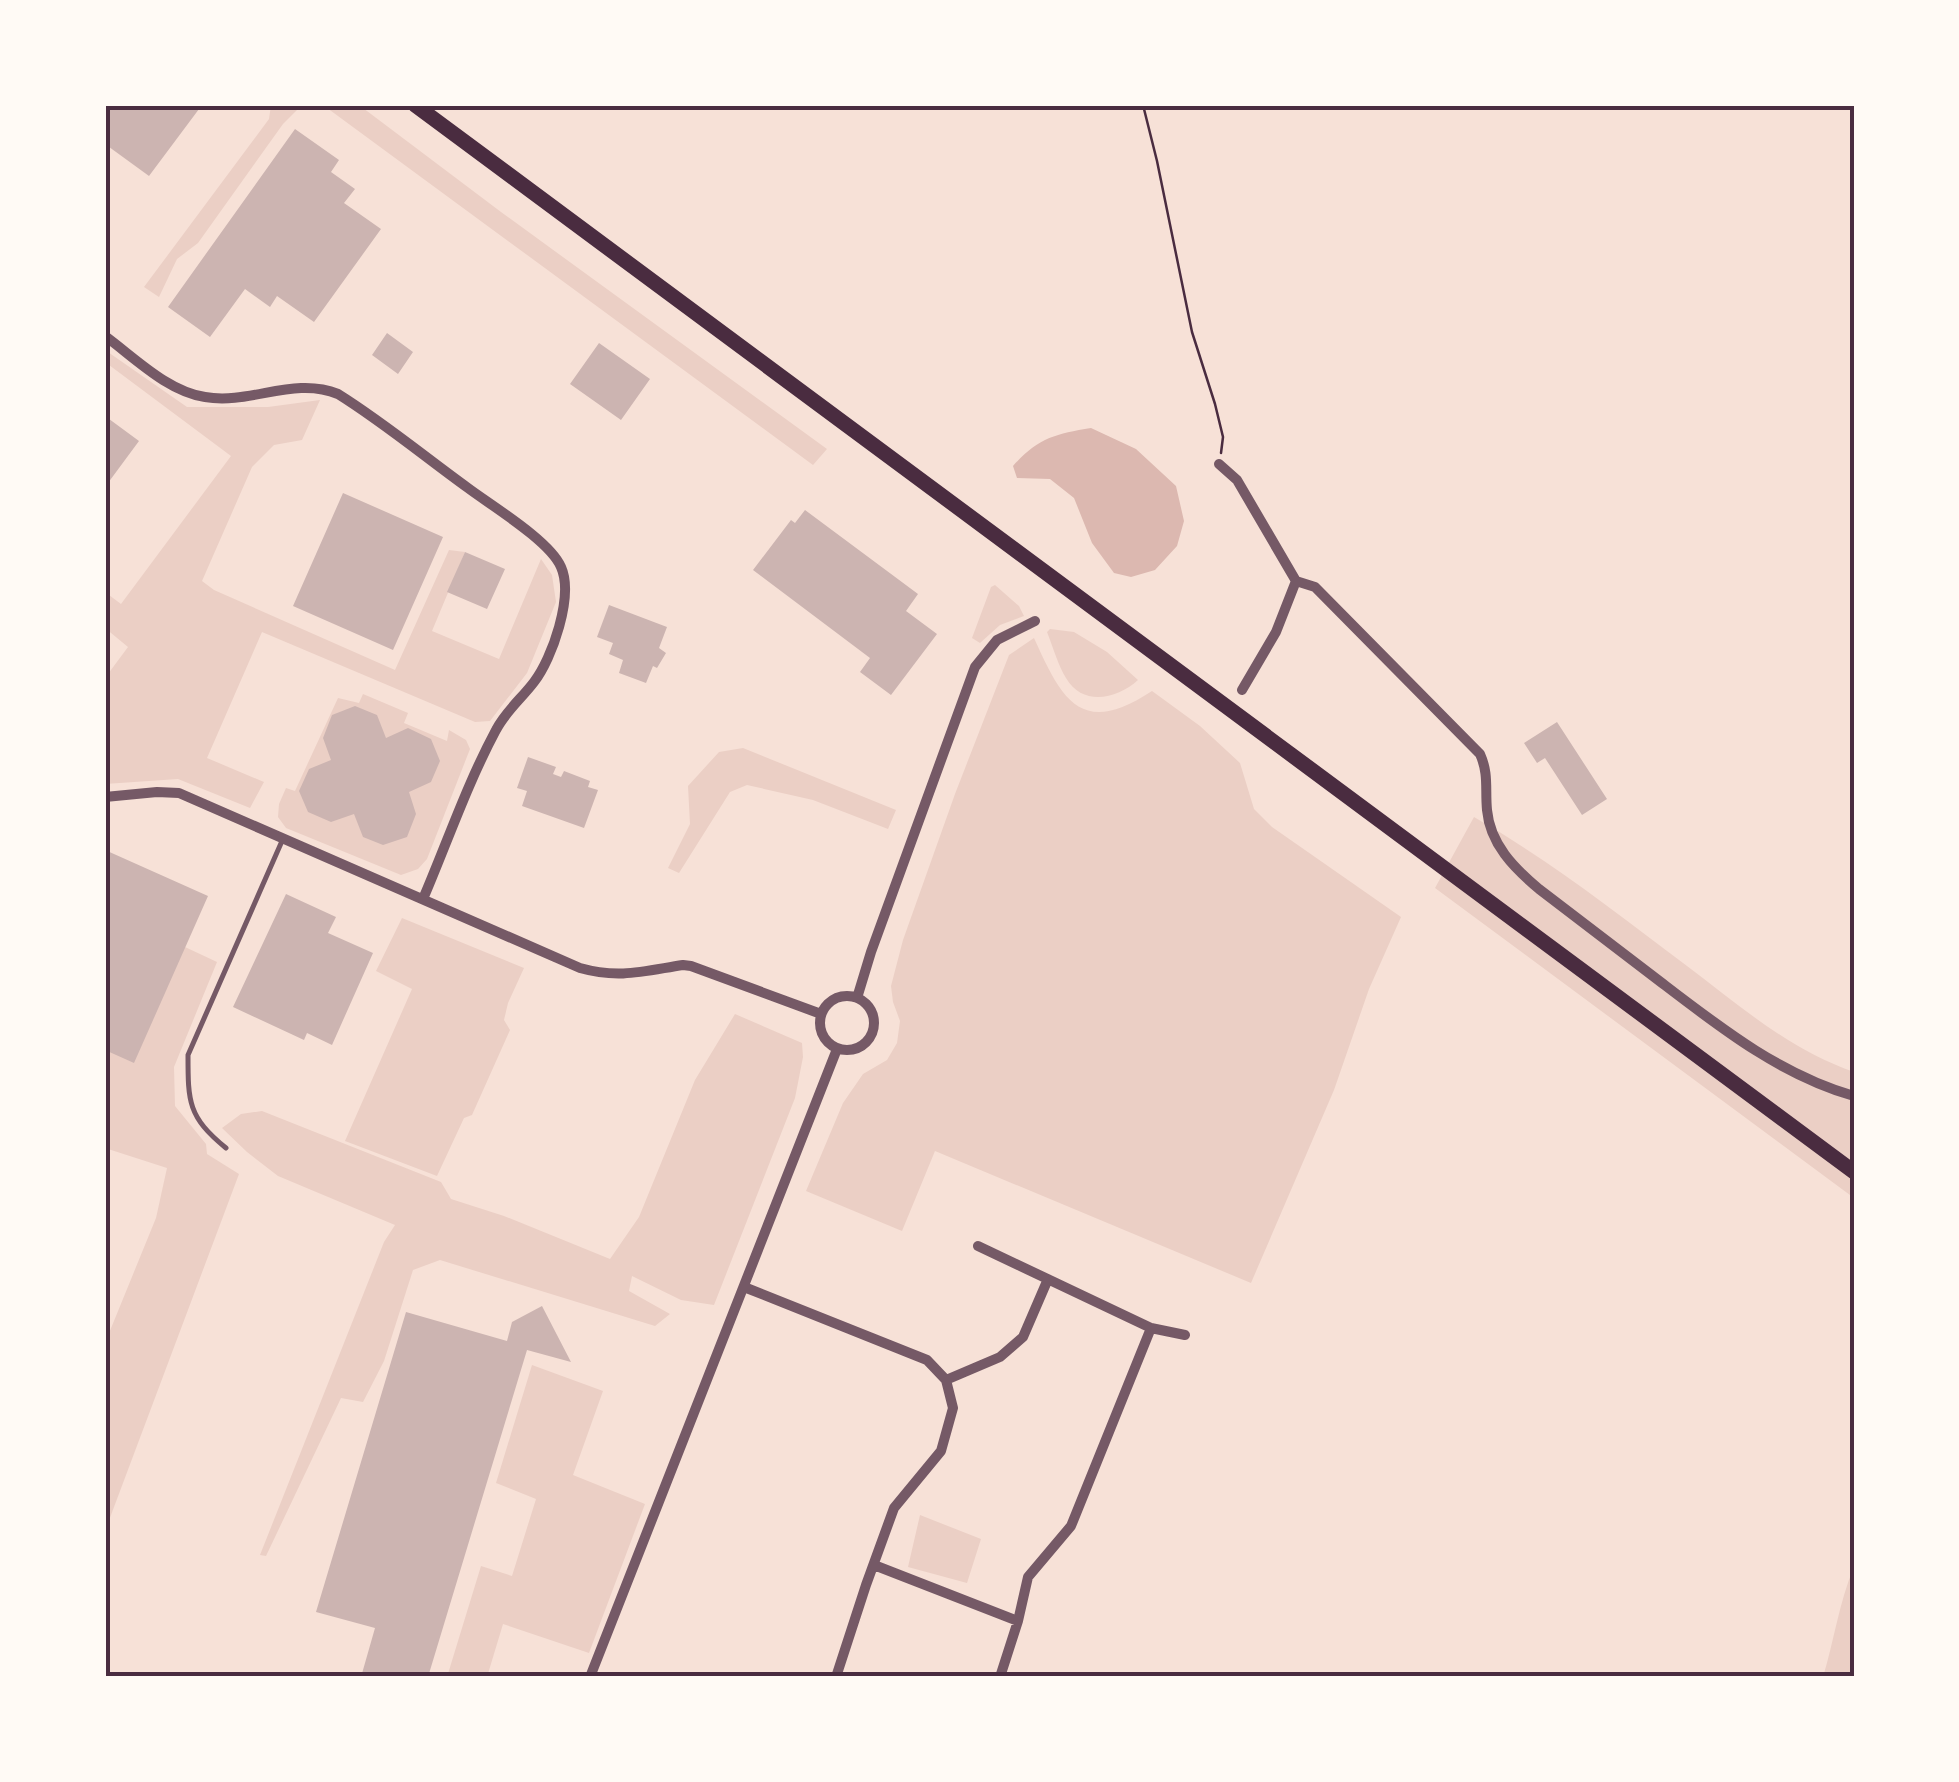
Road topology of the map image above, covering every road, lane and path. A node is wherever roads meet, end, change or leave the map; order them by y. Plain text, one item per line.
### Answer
1 (416, 105) edge
2 (1143, 105) edge
3 (105, 336) edge
4 (1219, 464) joint
5 (1296, 581) junction
6 (1035, 621) dead end
7 (1242, 690) dead end
8 (105, 797) edge
9 (284, 838) junction
10 (423, 899) junction
11 (858, 998) junction
12 (821, 1014) junction
13 (837, 1049) junction
14 (1854, 1096) edge
15 (226, 1148) dead end
16 (1854, 1172) edge
17 (978, 1246) dead end
18 (1048, 1279) junction
19 (744, 1287) junction
20 (1151, 1328) junction
21 (1185, 1334) dead end
22 (946, 1380) junction
23 (874, 1566) junction
24 (1018, 1621) junction
25 (590, 1677) edge
26 (836, 1677) edge
27 (1000, 1677) edge

1 - 16 main road
2 - 4 path
3 - 10 street
4 - 5 street
5 - 7 street
5 - 14 street
6 - 11 street
8 - 9 street
9 - 10 street
9 - 15 lane
10 - 12 street
11 - 12 street
11 - 13 street
12 - 13 street
13 - 19 street
17 - 18 street
18 - 20 street
18 - 22 street
19 - 22 street
19 - 25 street
20 - 21 street
20 - 24 street
22 - 23 street
23 - 24 street
23 - 26 street
24 - 27 street

